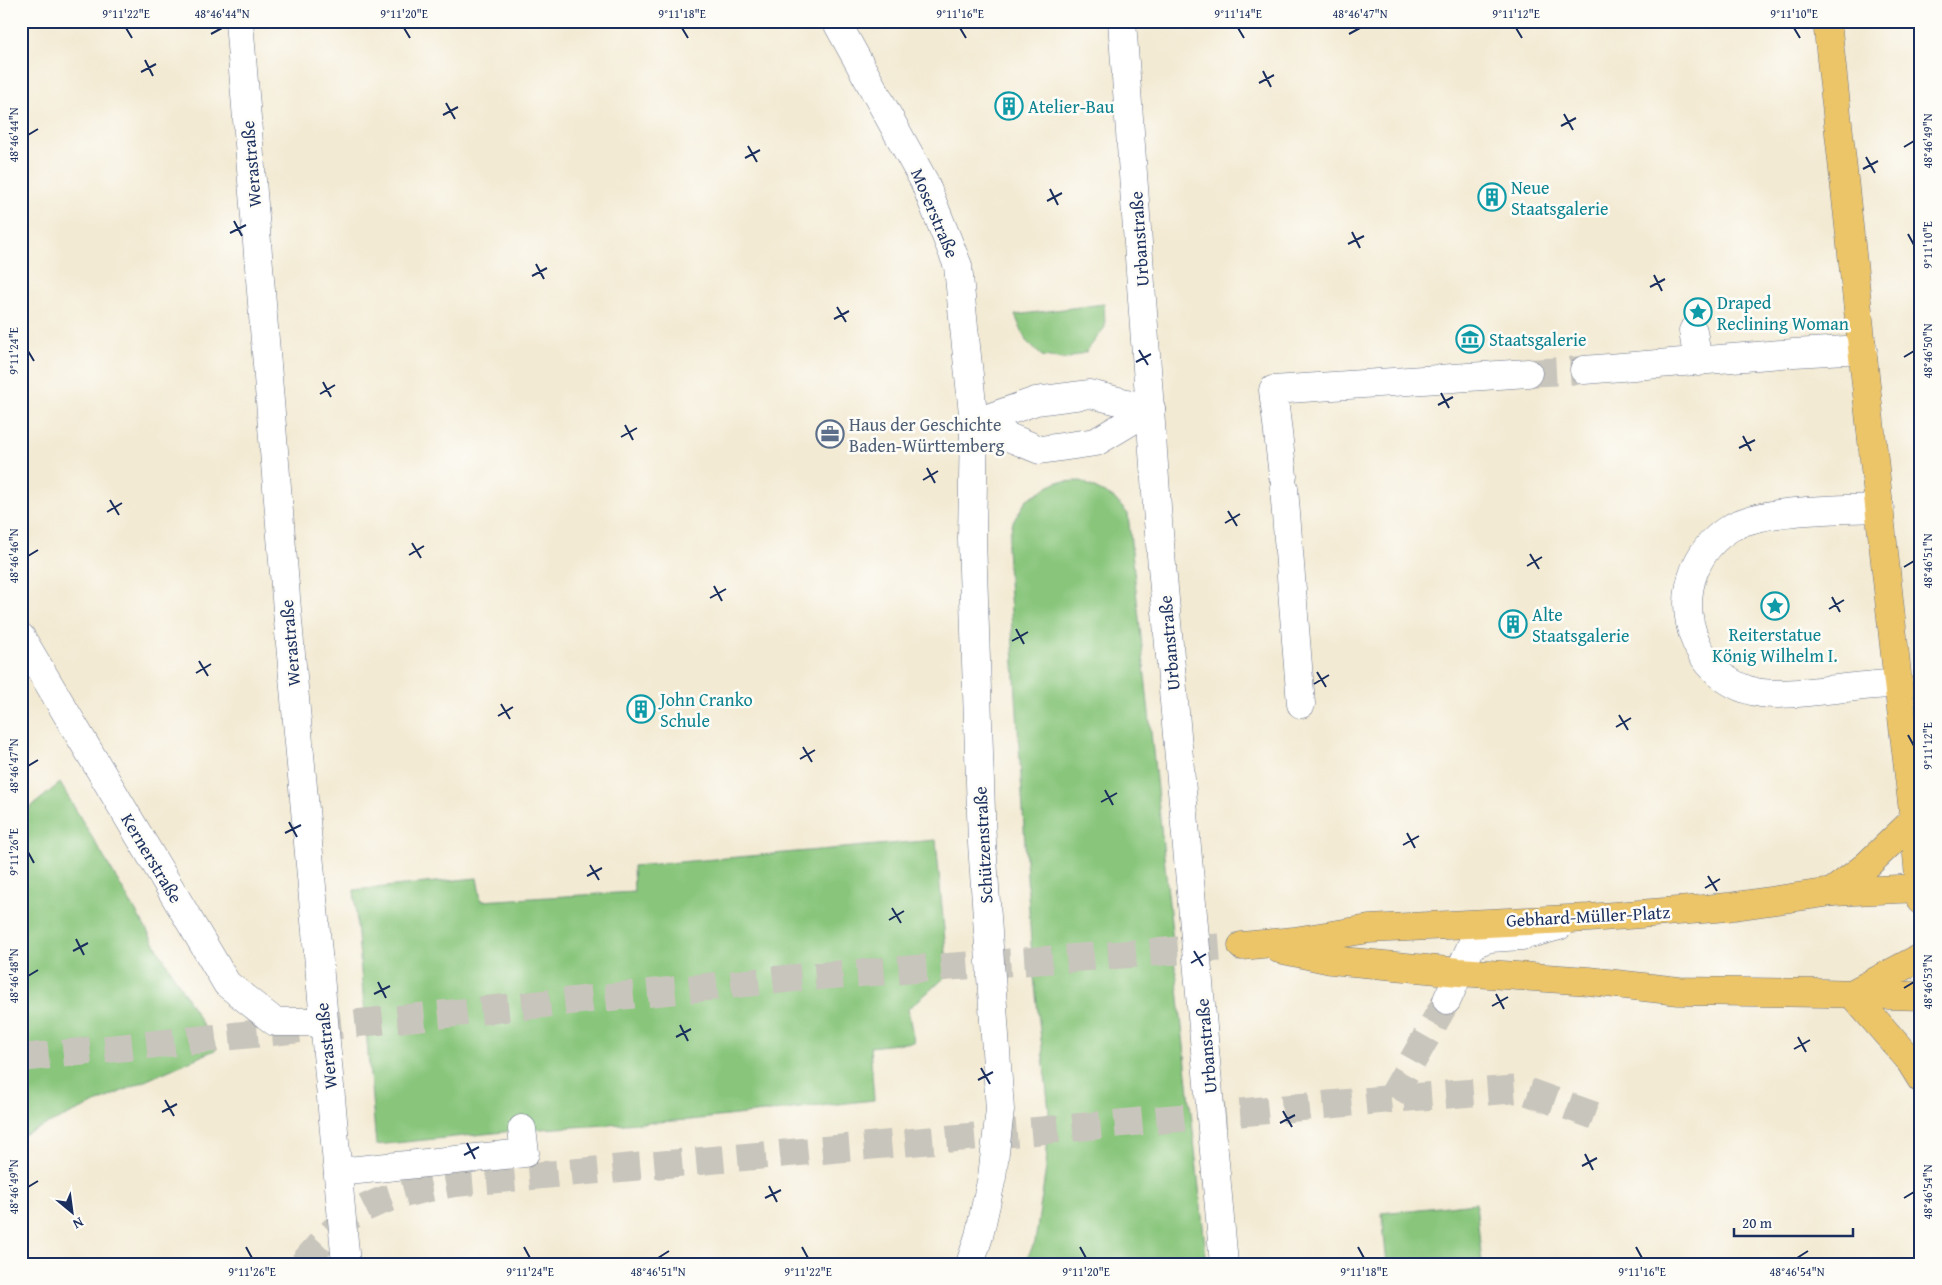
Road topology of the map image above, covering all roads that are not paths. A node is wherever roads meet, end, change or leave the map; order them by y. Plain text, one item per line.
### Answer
1 (239, 21) edge
2 (836, 21) edge
3 (1122, 21) edge
4 (1827, 21) edge
5 (1693, 331) dead end
6 (1863, 350) junction
7 (1698, 362) junction
8 (1584, 370) tunnel mouth
9 (1528, 373) tunnel mouth
10 (1151, 409) junction
11 (974, 423) junction
12 (1880, 508) junction
13 (21, 637) edge
14 (1898, 683) junction
15 (1301, 704) dead end
16 (1921, 716) edge
17 (1914, 820) junction
18 (1919, 859) edge
19 (1832, 892) junction
20 (1920, 892) edge
21 (1589, 918) junction
22 (1921, 957) edge
23 (1459, 972) junction
24 (1852, 994) junction
25 (1921, 996) edge
26 (1447, 1000) tunnel mouth
27 (323, 1022) junction
28 (1921, 1079) edge
29 (522, 1129) dead end
30 (338, 1172) junction
31 (346, 1264) edge
32 (970, 1264) edge
33 (1224, 1264) edge

1 - 27 street, Werastraße
2 - 11 street, Moserstraße
3 - 10 street, Urbanstraße
4 - 6 main road
5 - 7 street
6 - 7 street
6 - 12 main road
7 - 8 street
9 - 15 street
10 - 11 street
10 - 11 street
10 - 33 street, Urbanstraße
11 - 32 street, Schützenstraße
12 - 14 main road
12 - 14 street
13 - 27 street, Kernerstraße
14 - 16 main road
14 - 17 main road
17 - 18 main road
17 - 19 main road
18 - 20 main road
19 - 20 main road, Gebhard-Müller-Platz
19 - 21 main road, Gebhard-Müller-Platz
21 - 23 street
21 - 23 main road, Gebhard-Müller-Platz
22 - 24 main road
23 - 24 main road, Gebhard-Müller-Platz
23 - 26 street
24 - 25 main road, Gebhard-Müller-Platz
24 - 28 main road
27 - 30 street, Werastraße
29 - 30 street
30 - 31 street, Werastraße

